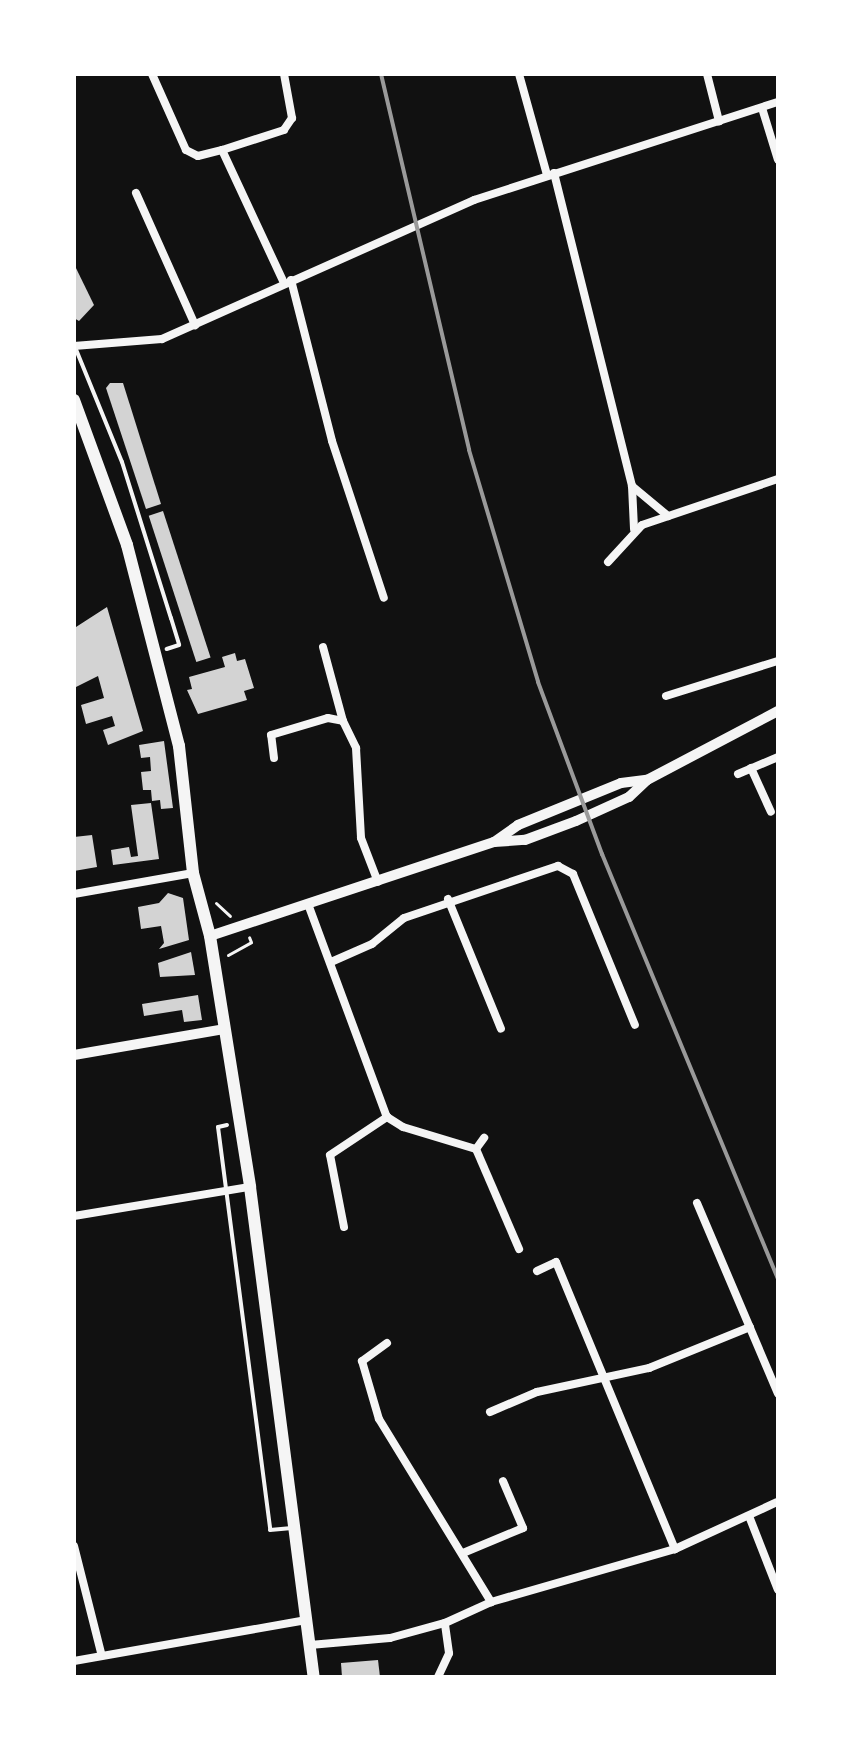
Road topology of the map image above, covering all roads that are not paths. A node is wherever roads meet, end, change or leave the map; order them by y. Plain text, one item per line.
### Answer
1 (152, 74) edge
2 (284, 74) edge
3 (519, 74) edge
4 (707, 74) edge
5 (778, 102) edge
6 (762, 108) junction
7 (719, 121) junction
8 (222, 150) junction
9 (778, 160) edge
10 (551, 174) junction
11 (136, 193) dead end
12 (288, 282) junction
13 (195, 325) junction
14 (74, 346) edge
15 (74, 400) edge
16 (778, 479) edge
17 (632, 486) junction
18 (668, 516) junction
19 (634, 529) junction
20 (608, 562) dead end
21 (384, 598) dead end
22 (323, 647) dead end
23 (167, 649) dead end
24 (778, 661) edge
25 (666, 696) dead end
26 (778, 711) edge
27 (343, 721) junction
28 (778, 757) edge
29 (274, 758) dead end
30 (751, 768) junction
31 (738, 774) dead end
32 (647, 780) junction
33 (771, 812) dead end
34 (494, 842) junction
35 (193, 873) junction
36 (378, 882) junction
37 (74, 894) edge
38 (448, 899) junction
39 (308, 904) junction
40 (210, 936) junction
41 (331, 962) junction
42 (635, 1025) dead end
43 (224, 1029) junction
44 (501, 1029) dead end
45 (74, 1055) edge
46 (387, 1117) junction
47 (227, 1125) dead end
48 (484, 1138) dead end
49 (476, 1149) junction
50 (250, 1187) junction
51 (227, 1191) junction
52 (697, 1203) dead end
53 (74, 1216) edge
54 (344, 1227) dead end
55 (519, 1249) dead end
56 (537, 1271) dead end
57 (750, 1327) junction
58 (387, 1343) dead end
59 (609, 1379) junction
60 (778, 1394) edge
61 (490, 1412) dead end
62 (503, 1481) dead end
63 (778, 1502) edge
64 (749, 1516) junction
65 (292, 1528) junction
66 (74, 1546) edge
67 (675, 1549) junction
68 (463, 1553) junction
69 (778, 1590) edge
70 (491, 1602) junction
71 (306, 1620) junction
72 (445, 1623) junction
73 (310, 1645) junction
74 (101, 1653) junction
75 (74, 1661) edge
76 (314, 1677) edge
77 (438, 1677) edge

1 - 8 street
2 - 8 street
3 - 10 street
4 - 7 street
5 - 6 street
6 - 7 street
6 - 9 street
7 - 10 street
8 - 12 street
10 - 12 street
10 - 17 street
11 - 13 street
12 - 13 street
12 - 21 street
13 - 14 street
14 - 23 lane
15 - 35 main road
16 - 18 street
17 - 18 street
17 - 19 street
18 - 19 street
19 - 20 street
22 - 27 street
24 - 25 street
26 - 32 street
27 - 29 street
27 - 36 street
28 - 30 street
30 - 31 street
30 - 33 street
32 - 34 street
32 - 34 street
34 - 36 street
35 - 37 street
35 - 40 main road
36 - 39 street
38 - 41 street
38 - 42 street
38 - 44 street
39 - 40 street
39 - 41 street
40 - 43 main road
41 - 46 street
43 - 45 street
43 - 50 main road
46 - 49 street
46 - 54 street
47 - 51 lane
48 - 49 street
49 - 55 street
50 - 51 street
50 - 65 main road
51 - 53 street
51 - 65 lane
52 - 57 street
56 - 59 street
57 - 59 street
57 - 60 street
58 - 68 street
59 - 61 street
59 - 67 street
62 - 68 street
63 - 64 street
64 - 67 street
64 - 69 street
65 - 71 main road
66 - 74 street
67 - 70 street
68 - 70 street
70 - 72 street
71 - 73 main road
71 - 74 street
72 - 73 street
72 - 77 street
73 - 76 main road
74 - 75 street

